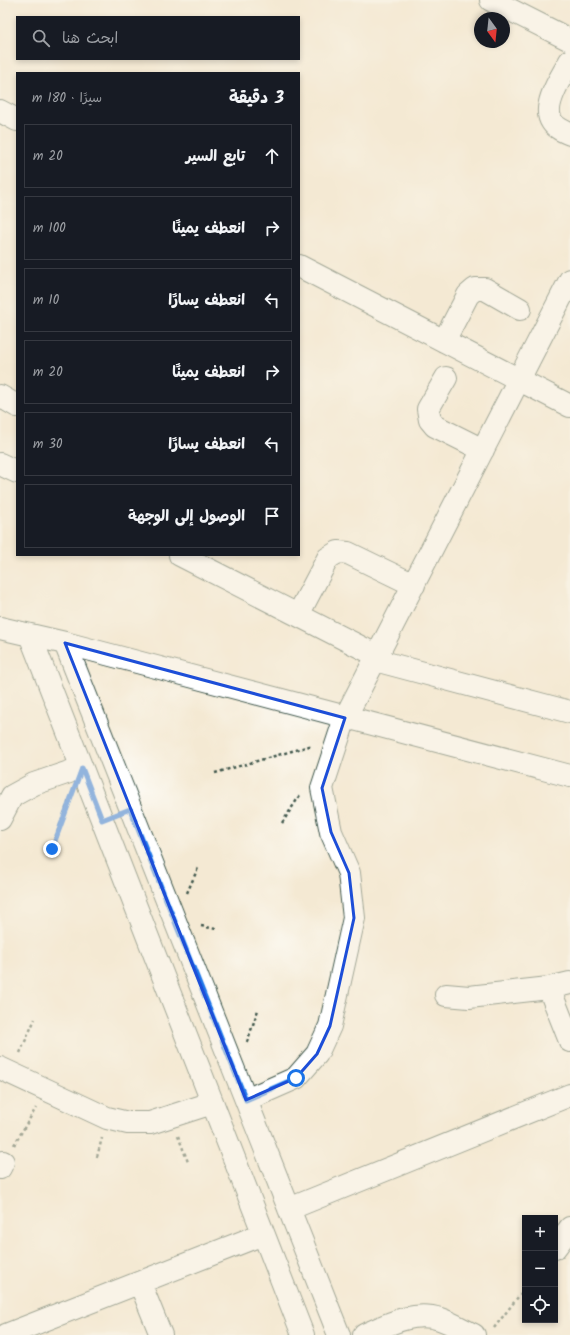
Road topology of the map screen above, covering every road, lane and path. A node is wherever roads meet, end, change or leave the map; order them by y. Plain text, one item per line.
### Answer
1 (491, 0) edge
2 (570, 40) edge
3 (570, 61) edge
4 (0, 111) edge
5 (16, 119) edge
6 (570, 134) edge
7 (300, 267) edge
8 (570, 280) edge
9 (520, 309) dead end
10 (444, 341) junction
11 (446, 378) dead end
12 (519, 380) junction
13 (0, 396) edge
14 (16, 405) edge
15 (570, 406) edge
16 (483, 450) junction
17 (0, 464) edge
18 (16, 472) edge
19 (182, 556) edge
20 (414, 585) junction
21 (298, 615) junction
22 (0, 628) edge
23 (30, 635) junction
24 (65, 643) junction
25 (376, 658) junction
26 (570, 712) edge
27 (342, 728) junction
28 (82, 768) junction
29 (215, 772) dead end
30 (570, 776) edge
31 (130, 809) junction
32 (0, 819) edge
33 (102, 820) junction
34 (52, 849) dead end
35 (570, 983) edge
36 (549, 988) junction
37 (446, 995) dead end
38 (35, 1019) dead end
39 (570, 1041) edge
40 (6, 1071) edge
41 (47, 1091) junction
42 (570, 1095) edge
43 (246, 1100) junction
44 (212, 1103) junction
45 (171, 1117) junction
46 (188, 1162) dead end
47 (2, 1165) edge
48 (289, 1209) junction
49 (570, 1228) edge
50 (263, 1234) junction
51 (558, 1244) edge
52 (140, 1283) junction
53 (522, 1291) edge
54 (29, 1331) edge
55 (484, 1332) edge
56 (6, 1335) edge
57 (161, 1335) edge
58 (303, 1335) edge
59 (339, 1335) edge
60 (364, 1335) edge

1 - 2 street
3 - 6 street
4 - 5 street
7 - 10 street
8 - 12 street
9 - 10 street
10 - 12 street
11 - 16 street
12 - 15 street
12 - 16 street
13 - 14 street
16 - 20 street
17 - 18 street
19 - 21 street
20 - 21 street
20 - 25 street
21 - 25 street
22 - 23 street
23 - 24 street
23 - 28 street
24 - 27 street
24 - 31 street
25 - 26 street
25 - 27 street
27 - 29 path
27 - 30 street
27 - 43 street
28 - 32 street
28 - 33 street
28 - 34 path
31 - 33 street
31 - 43 street
33 - 44 street
35 - 36 street
36 - 37 street
36 - 39 street
38 - 40 path
40 - 41 street
41 - 45 street
41 - 47 path
42 - 48 street
43 - 48 street
44 - 45 street
44 - 50 street
45 - 46 path
48 - 59 street
49 - 51 street
50 - 52 street
50 - 58 street
52 - 54 street
52 - 57 street
53 - 55 path
54 - 56 street
55 - 60 street

